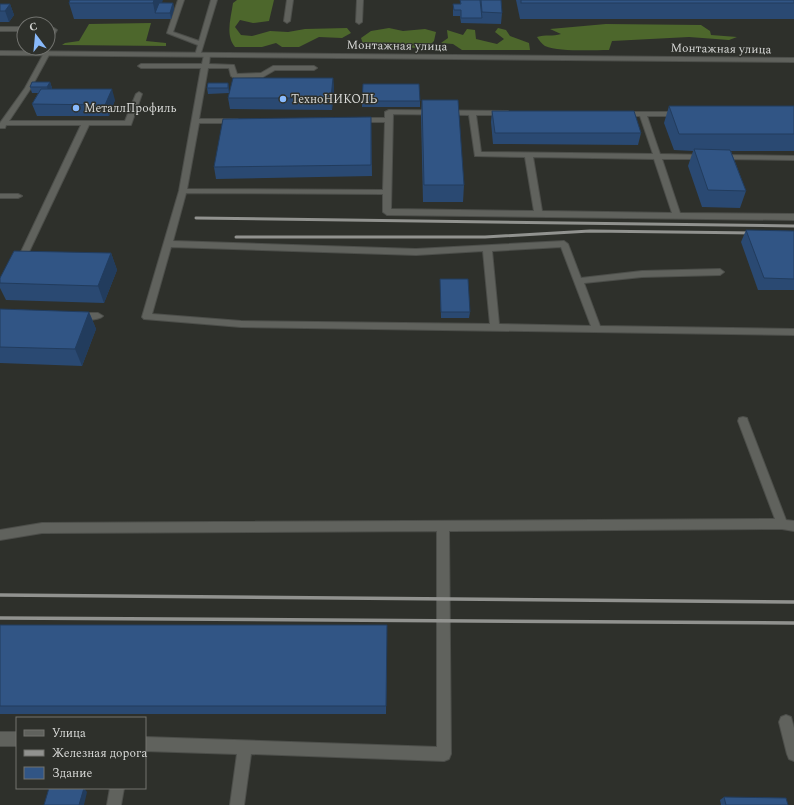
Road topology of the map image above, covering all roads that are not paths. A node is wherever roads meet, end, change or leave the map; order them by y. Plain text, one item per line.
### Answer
1 (181, 0) edge
2 (214, 0) edge
3 (290, 0) edge
4 (360, 0) edge
5 (287, 21) dead end
6 (359, 22) dead end
7 (0, 29) edge
8 (16, 29) edge
9 (201, 44) junction
10 (56, 52) edge
11 (0, 53) edge
12 (16, 53) edge
13 (202, 55) junction
14 (42, 56) edge
15 (794, 60) edge
16 (140, 66) dead end
17 (204, 66) junction
18 (314, 68) dead end
19 (139, 94) dead end
20 (472, 112) junction
21 (511, 113) edge
22 (612, 114) edge
23 (643, 114) junction
24 (691, 114) edge
25 (241, 120) edge
26 (350, 120) edge
27 (388, 120) junction
28 (195, 121) junction
29 (86, 123) junction
30 (2, 126) edge
31 (529, 155) junction
32 (657, 157) junction
33 (794, 158) edge
34 (183, 191) junction
35 (388, 192) junction
36 (0, 196) edge
37 (18, 196) dead end
38 (538, 214) junction
39 (677, 216) junction
40 (794, 217) edge
41 (168, 244) junction
42 (487, 248) junction
43 (24, 254) edge
44 (720, 272) dead end
45 (578, 281) junction
46 (68, 315) edge
47 (98, 316) dead end
48 (495, 328) junction
49 (597, 329) junction
50 (794, 332) edge
51 (743, 421) dead end
52 (782, 524) junction
53 (444, 525) junction
54 (794, 526) edge
55 (0, 535) edge
56 (786, 722) dead end
57 (0, 739) edge
58 (16, 740) edge
59 (146, 744) edge
60 (245, 747) junction
61 (794, 754) edge
62 (117, 789) edge
63 (114, 805) edge
64 (237, 805) edge

1 - 9 street
2 - 9 street
3 - 5 street
4 - 6 street
7 - 8 street
9 - 13 street
10 - 13 street, Монтажная улица
11 - 12 street, Монтажная улица
13 - 15 street, Монтажная улица
13 - 17 street
14 - 30 street
16 - 17 street
17 - 18 street
17 - 28 street
19 - 29 street
20 - 21 street
20 - 27 street
20 - 31 street
22 - 23 street
23 - 24 street
23 - 32 street
25 - 28 street
26 - 27 street
27 - 35 street
28 - 34 street
29 - 30 street
29 - 43 street
31 - 32 street
31 - 38 street
32 - 33 street
32 - 39 street
34 - 35 street
34 - 41 street
35 - 38 street
36 - 37 street
38 - 39 street
39 - 40 street
41 - 42 street
41 - 48 street
42 - 45 street
42 - 48 street
44 - 45 street
45 - 49 street
46 - 47 street
48 - 49 street
49 - 50 street
51 - 52 street
52 - 53 street
52 - 54 street
53 - 55 street
53 - 60 street
56 - 61 street
57 - 58 street
59 - 60 street
60 - 64 street
62 - 63 street

